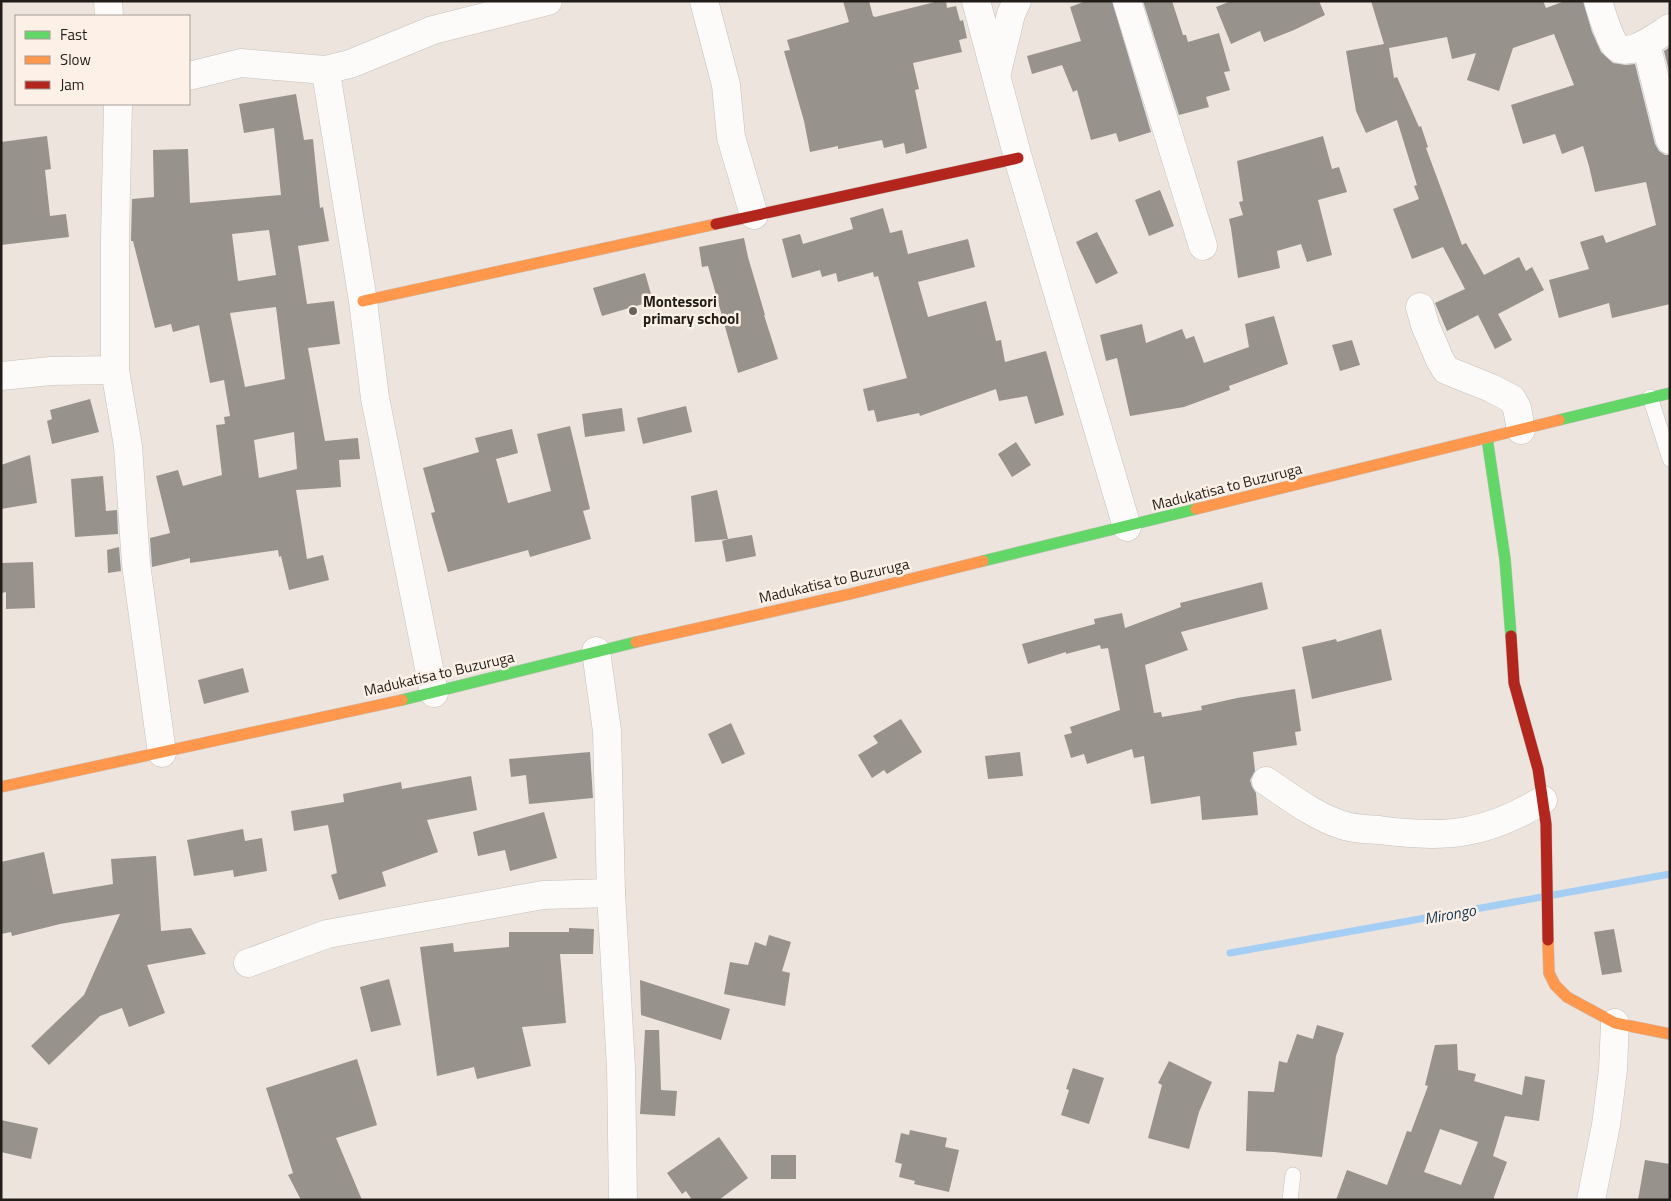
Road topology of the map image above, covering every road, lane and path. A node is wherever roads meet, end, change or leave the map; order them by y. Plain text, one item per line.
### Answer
1 (108, 1) edge
2 (548, 1) edge
3 (704, 1) edge
4 (976, 1) edge
5 (1017, 1) edge
6 (1127, 1) edge
7 (1598, 1) edge
8 (109, 15) edge
9 (1670, 28) edge
10 (1646, 44) junction
11 (325, 70) junction
12 (997, 72) junction
13 (190, 76) edge
14 (118, 105) edge
15 (1670, 140) edge
16 (1018, 158) junction
17 (754, 215) junction
18 (1203, 246) dead end
19 (363, 301) junction
20 (1420, 307) dead end
21 (115, 370) junction
22 (1, 376) edge
23 (1670, 393) edge
24 (1650, 397) junction
25 (1521, 430) junction
26 (1487, 438) junction
27 (1670, 459) edge
28 (1127, 527) junction
29 (596, 651) junction
30 (434, 693) junction
31 (162, 754) junction
32 (1266, 781) dead end
33 (1, 787) edge
34 (1543, 800) junction
35 (611, 893) junction
36 (248, 964) dead end
37 (1615, 1023) junction
38 (1670, 1034) edge
39 (1293, 1174) dead end
40 (623, 1200) edge
41 (1290, 1200) edge
42 (1591, 1200) edge

1 - 8 street
2 - 11 street
3 - 17 street
4 - 12 street
5 - 12 street
6 - 18 street
7 - 10 street
9 - 10 street
10 - 15 street
11 - 13 street
11 - 19 street
12 - 16 street
14 - 21 street
16 - 17 main road
16 - 28 street
17 - 19 main road
19 - 30 street
20 - 25 street
21 - 22 street
21 - 31 street
23 - 24 main road, Madukatisa to Buzuruga
24 - 25 main road, Madukatisa to Buzuruga
24 - 27 lane
25 - 26 main road, Madukatisa to Buzuruga
26 - 28 main road, Madukatisa to Buzuruga
26 - 34 main road
28 - 29 main road, Madukatisa to Buzuruga
29 - 30 main road, Madukatisa to Buzuruga
29 - 35 street
30 - 31 main road, Madukatisa to Buzuruga
31 - 33 main road, Madukatisa to Buzuruga
32 - 34 street
34 - 37 main road
35 - 36 street
35 - 40 street
37 - 38 main road
37 - 42 street
39 - 41 lane

